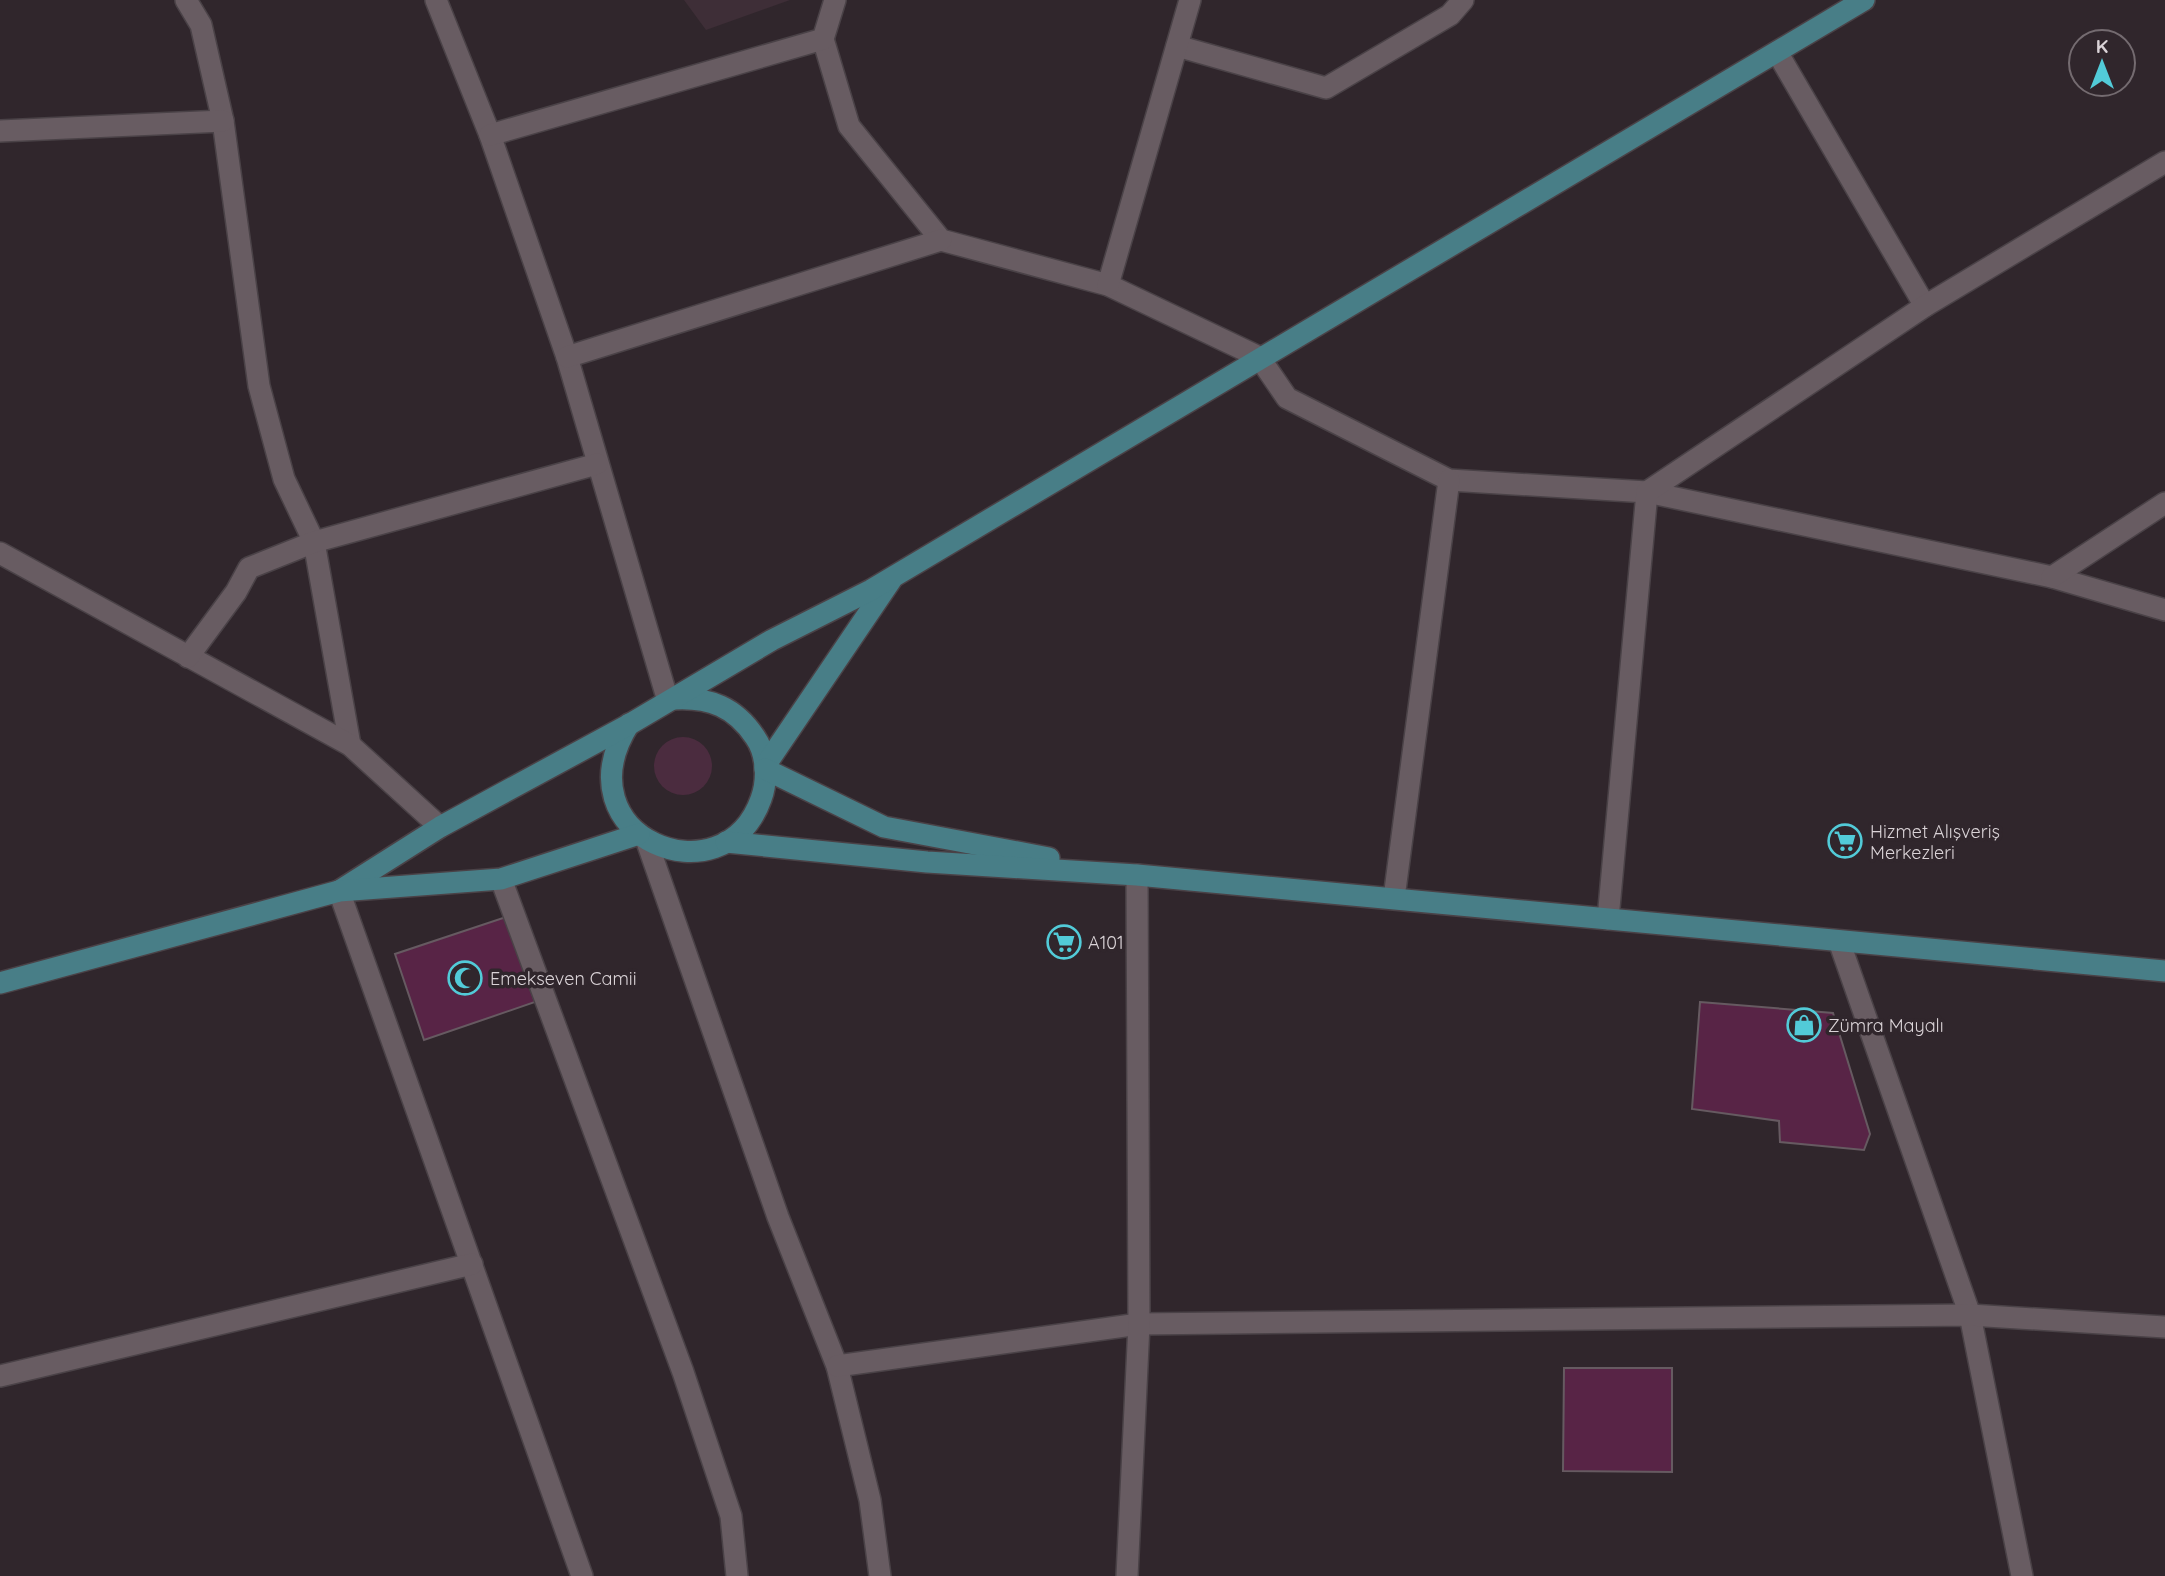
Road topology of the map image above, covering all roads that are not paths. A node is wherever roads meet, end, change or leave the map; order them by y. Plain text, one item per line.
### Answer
1 (186, 0) edge
2 (436, 0) edge
3 (835, 0) edge
4 (1190, 0) edge
5 (1463, 0) edge
6 (1864, 0) edge
7 (823, 39) junction
8 (1177, 47) junction
9 (1777, 52) junction
10 (223, 121) junction
11 (0, 131) edge
12 (490, 135) junction
13 (2165, 162) edge
14 (941, 240) junction
15 (1108, 285) junction
16 (1925, 306) junction
17 (567, 356) junction
18 (1259, 356) junction
19 (597, 464) junction
20 (1449, 480) junction
21 (1647, 492) junction
22 (2165, 503) edge
23 (314, 542) junction
24 (0, 553) edge
25 (894, 575) junction
26 (2052, 577) junction
27 (2165, 610) edge
28 (188, 657) junction
29 (670, 700) junction
30 (630, 723) junction
31 (351, 745) junction
32 (765, 768) junction
33 (440, 827) junction
34 (642, 836) junction
35 (726, 842) junction
36 (1137, 875) junction
37 (500, 879) junction
38 (339, 891) junction
39 (1394, 898) junction
40 (1608, 919) junction
41 (1839, 941) junction
42 (2165, 971) edge
43 (0, 984) edge
44 (472, 1264) junction
45 (1970, 1315) junction
46 (1139, 1324) junction
47 (2165, 1327) edge
48 (837, 1366) junction
49 (0, 1376) edge
50 (582, 1576) edge
51 (737, 1576) edge
52 (880, 1576) edge
53 (1127, 1576) edge
54 (2022, 1576) edge

1 - 10 street
2 - 12 street
3 - 7 street
4 - 8 street
5 - 8 street
6 - 9 main road
7 - 12 street
7 - 14 street
8 - 15 street
9 - 16 street
9 - 18 main road
10 - 11 street
10 - 23 street
12 - 17 street
13 - 16 street
14 - 15 street
14 - 17 street
15 - 18 street
16 - 21 street
17 - 19 street
18 - 20 street
18 - 25 main road
19 - 23 street
19 - 29 street
20 - 21 street
20 - 39 street
21 - 26 street
21 - 40 street
22 - 26 street
23 - 28 street
23 - 31 street
24 - 28 street
25 - 29 main road
25 - 32 main road
26 - 27 street
28 - 31 street
29 - 30 main road
29 - 32 main road
30 - 33 main road
30 - 34 main road
31 - 33 street
32 - 35 main road
32 - 36 main road
33 - 38 main road
34 - 35 main road
34 - 37 main road
34 - 48 street
35 - 36 main road
36 - 39 main road
36 - 46 street
37 - 38 main road
37 - 51 street
38 - 43 main road
38 - 44 street
39 - 40 main road
40 - 41 main road
41 - 42 main road
41 - 45 street
44 - 49 street
44 - 50 street
45 - 46 street
45 - 47 street
45 - 54 street
46 - 48 street
46 - 53 street
48 - 52 street

